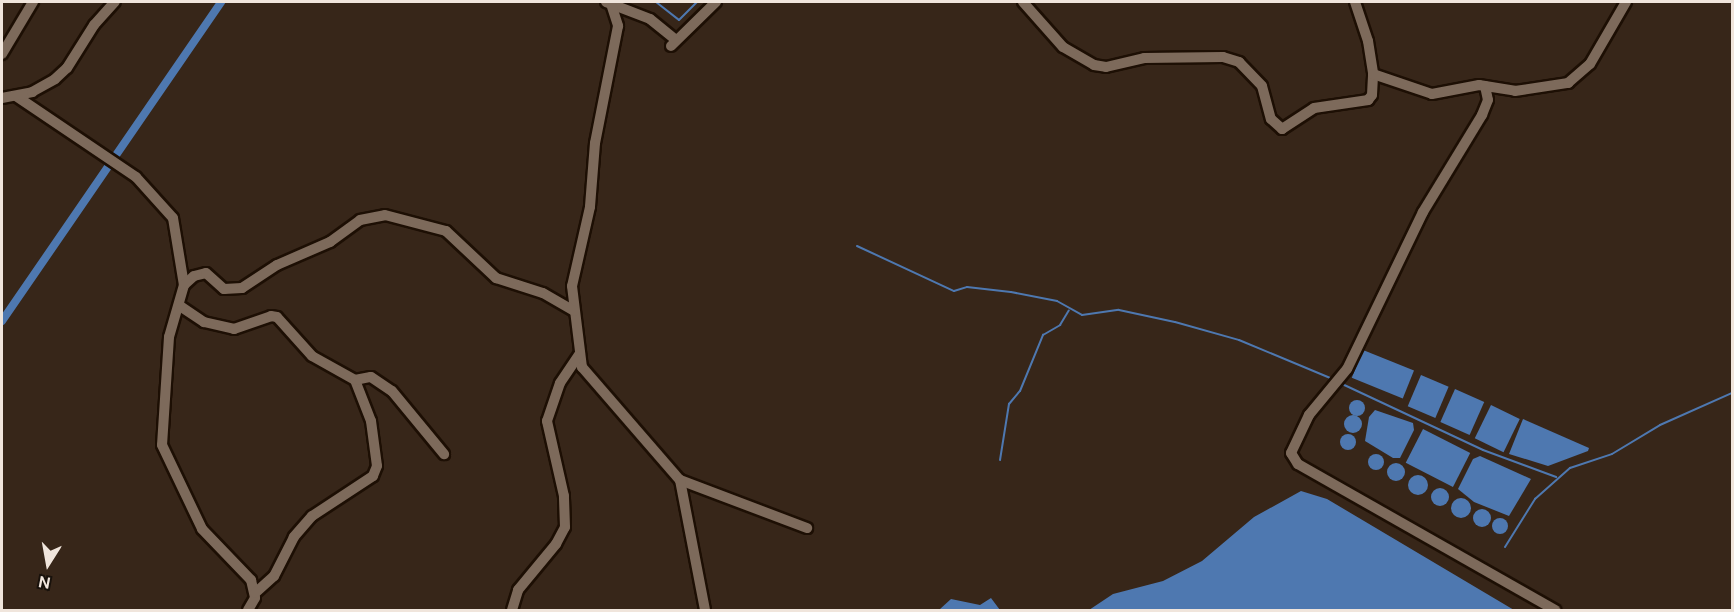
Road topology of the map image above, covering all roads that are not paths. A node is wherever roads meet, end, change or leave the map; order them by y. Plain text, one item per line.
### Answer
1 (33, 2) edge
2 (115, 2) edge
3 (716, 2) edge
4 (1023, 2) edge
5 (1355, 2) edge
6 (1626, 2) edge
7 (609, 4) edge
8 (2, 54) edge
9 (1373, 74) junction
10 (1485, 86) junction
11 (16, 96) junction
12 (2, 98) edge
13 (184, 285) junction
14 (180, 306) junction
15 (574, 311) junction
16 (580, 353) junction
17 (355, 380) junction
18 (444, 453) dead end
19 (680, 480) junction
20 (807, 528) dead end
21 (255, 593) junction
22 (248, 610) edge
23 (512, 610) edge
24 (705, 610) edge
25 (1555, 610) edge

1 - 8 street
2 - 11 street
3 - 7 street
4 - 9 street
5 - 9 street
6 - 10 street
7 - 15 street
9 - 10 street
10 - 25 street
11 - 12 street
11 - 13 street
13 - 14 street
13 - 15 street
14 - 17 street
14 - 21 street
15 - 16 street
16 - 19 street
16 - 23 street
17 - 18 street
17 - 21 street
19 - 20 street
19 - 24 street
21 - 22 street

